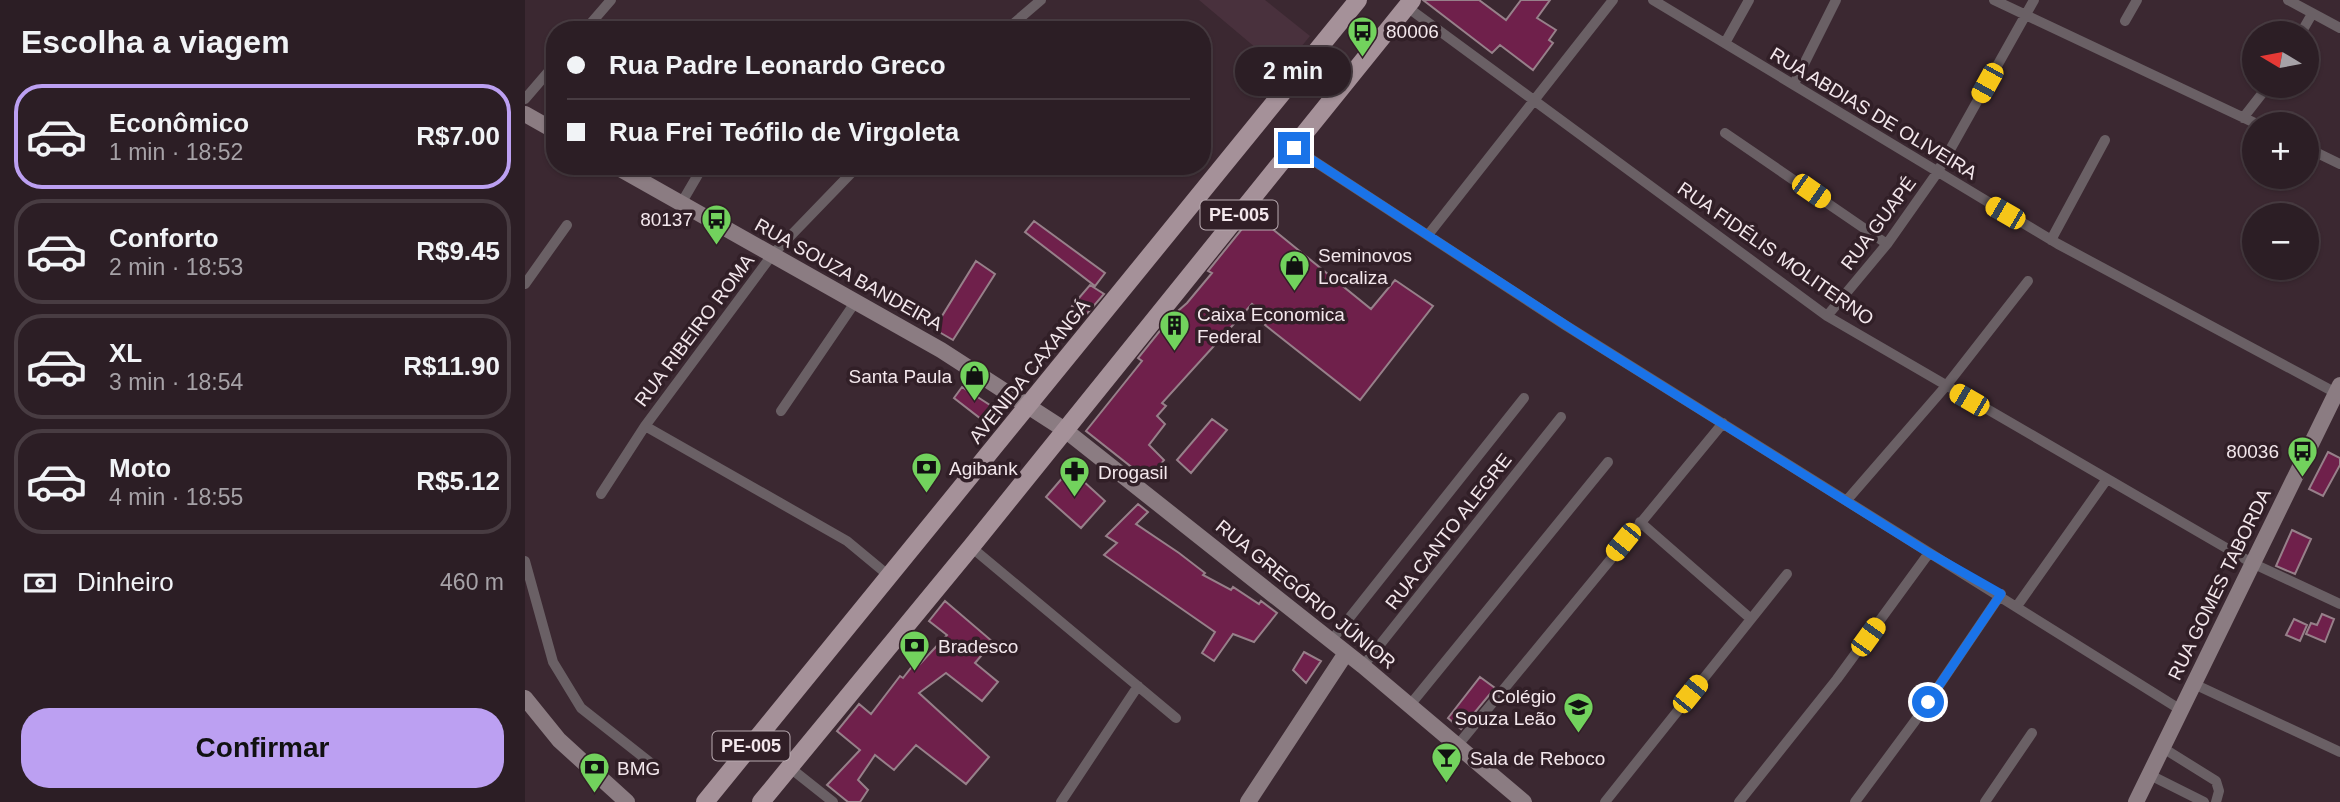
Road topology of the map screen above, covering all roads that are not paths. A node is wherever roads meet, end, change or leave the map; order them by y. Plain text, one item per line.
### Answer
1 (611, 0) edge
2 (1041, 0) edge
3 (1358, 0) edge
4 (1613, 0) edge
5 (1653, 0) edge
6 (1749, 0) edge
7 (1836, 0) edge
8 (1994, 0) edge
9 (2033, 0) edge
10 (2137, 0) edge
11 (2288, 0) edge
12 (1409, 3) edge
13 (2312, 14) junction
14 (2025, 15) junction
15 (593, 21) edge
16 (1016, 21) edge
17 (2125, 21) dead end
18 (2308, 21) edge
19 (2340, 28) edge
20 (1725, 43) junction
21 (546, 74) edge
22 (1794, 85) junction
23 (2259, 98) edge
24 (525, 99) edge
25 (1536, 101) junction
26 (2248, 112) edge
27 (525, 114) edge
28 (2242, 118) edge
29 (546, 126) edge
30 (1725, 132) dead end
31 (2105, 140) dead end
32 (1294, 148) junction
33 (2319, 154) edge
34 (2340, 164) edge
35 (1937, 173) junction
36 (632, 175) edge
37 (698, 175) edge
38 (849, 175) edge
39 (682, 202) junction
40 (567, 225) dead end
41 (1428, 234) junction
42 (2051, 240) junction
43 (1887, 244) junction
44 (772, 256) junction
45 (2028, 281) dead end
46 (525, 284) edge
47 (856, 301) junction
48 (1827, 316) junction
49 (1946, 386) junction
50 (2338, 389) edge
51 (1524, 398) dead end
52 (1028, 406) junction
53 (781, 411) dead end
54 (1561, 417) dead end
55 (1723, 423) junction
56 (645, 426) junction
57 (1061, 428) junction
58 (1608, 462) dead end
59 (2107, 479) junction
60 (601, 494) dead end
61 (1847, 500) junction
62 (1640, 522) junction
63 (971, 548) junction
64 (1929, 553) junction
65 (525, 561) edge
66 (2252, 563) junction
67 (1787, 574) dead end
68 (888, 575) junction
69 (2001, 594) junction
70 (2340, 604) edge
71 (2017, 606) junction
72 (1751, 619) junction
73 (1331, 641) junction
74 (1346, 653) junction
75 (1363, 666) junction
76 (2194, 684) junction
77 (1138, 687) junction
78 (525, 698) edge
79 (1410, 705) junction
80 (2182, 710) junction
81 (1176, 718) dead end
82 (2032, 733) dead end
83 (1457, 746) junction
84 (2163, 748) junction
85 (2340, 752) edge
86 (652, 764) dead end
87 (789, 767) junction
88 (2150, 775) junction
89 (627, 802) edge
90 (705, 802) edge
91 (761, 802) edge
92 (833, 802) edge
93 (1061, 802) edge
94 (1248, 802) edge
95 (1524, 802) edge
96 (1605, 802) edge
97 (1739, 802) edge
98 (1855, 802) edge
99 (1985, 802) edge
100 (2136, 802) edge
101 (2204, 802) edge
102 (2216, 802) edge

1 - 15 street
2 - 16 street
3 - 52 main road, AVENIDA CAXANGÁ / PE-005
4 - 25 street
5 - 20 street, RUA ABDIAS DE OLIVEIRA
6 - 20 street
7 - 22 street
8 - 14 street
9 - 14 street, RUA GUAPÉ
10 - 17 street
11 - 13 street
12 - 25 street, RUA FIDÉLIS MOLITERNO
12 - 32 main road, PE-005
13 - 18 street
13 - 19 street
14 - 28 street
14 - 35 street, RUA GUAPÉ
20 - 22 street, RUA ABDIAS DE OLIVEIRA
21 - 24 street
22 - 35 street, RUA ABDIAS DE OLIVEIRA
23 - 26 street
25 - 41 street
25 - 48 street, RUA FIDÉLIS MOLITERNO
27 - 29 main road
30 - 43 street
31 - 42 street
32 - 41 street
32 - 57 main road, PE-005
33 - 34 street
35 - 42 street, RUA ABDIAS DE OLIVEIRA
35 - 43 street, RUA GUAPÉ
36 - 39 main road, RUA SOUZA BANDEIRA
37 - 39 street
38 - 44 street, RUA RIBEIRO ROMA
39 - 44 main road, RUA SOUZA BANDEIRA
40 - 46 street
41 - 55 street
42 - 50 street, RUA ABDIAS DE OLIVEIRA
43 - 48 street, RUA GUAPÉ
44 - 47 main road, RUA SOUZA BANDEIRA
44 - 56 street, RUA RIBEIRO ROMA
45 - 49 street
47 - 52 main road, RUA SOUZA BANDEIRA
47 - 53 street
48 - 49 street, RUA FIDÉLIS MOLITERNO
49 - 59 street, RUA FIDÉLIS MOLITERNO
49 - 61 street
50 - 66 main road, RUA GOMES TABORDA
51 - 73 street
52 - 57 main road, RUA SOUZA BANDEIRA
52 - 68 main road, AVENIDA CAXANGÁ / PE-005
54 - 75 street, RUA CANTO ALEGRE
55 - 61 street
55 - 62 street
56 - 60 street, RUA RIBEIRO ROMA
56 - 68 street
57 - 63 main road, PE-005
57 - 73 main road, RUA GREGÓRIO JÚNIOR
58 - 79 street
59 - 66 street, RUA FIDÉLIS MOLITERNO
59 - 71 street
61 - 64 street
62 - 72 street
62 - 83 street
63 - 77 street
63 - 87 main road, PE-005
64 - 69 street
64 - 97 street
65 - 86 street
66 - 70 street, RUA FIDÉLIS MOLITERNO
66 - 76 main road, RUA GOMES TABORDA
67 - 72 street
68 - 90 main road, AVENIDA CAXANGÁ / PE-005
69 - 71 street
69 - 98 street
71 - 80 street
72 - 96 street
73 - 74 main road, RUA GREGÓRIO JÚNIOR
74 - 75 main road, RUA GREGÓRIO JÚNIOR
74 - 94 main road
75 - 79 main road, RUA GREGÓRIO JÚNIOR
76 - 80 main road, RUA GOMES TABORDA
76 - 85 street
77 - 81 street
77 - 93 street
78 - 89 main road
79 - 83 main road, RUA GREGÓRIO JÚNIOR
80 - 84 main road, RUA GOMES TABORDA
82 - 99 street
83 - 95 main road, RUA GREGÓRIO JÚNIOR
84 - 88 main road, RUA GOMES TABORDA
84 - 102 street
87 - 91 main road, PE-005
87 - 92 street
88 - 100 main road, RUA GOMES TABORDA
88 - 101 street

